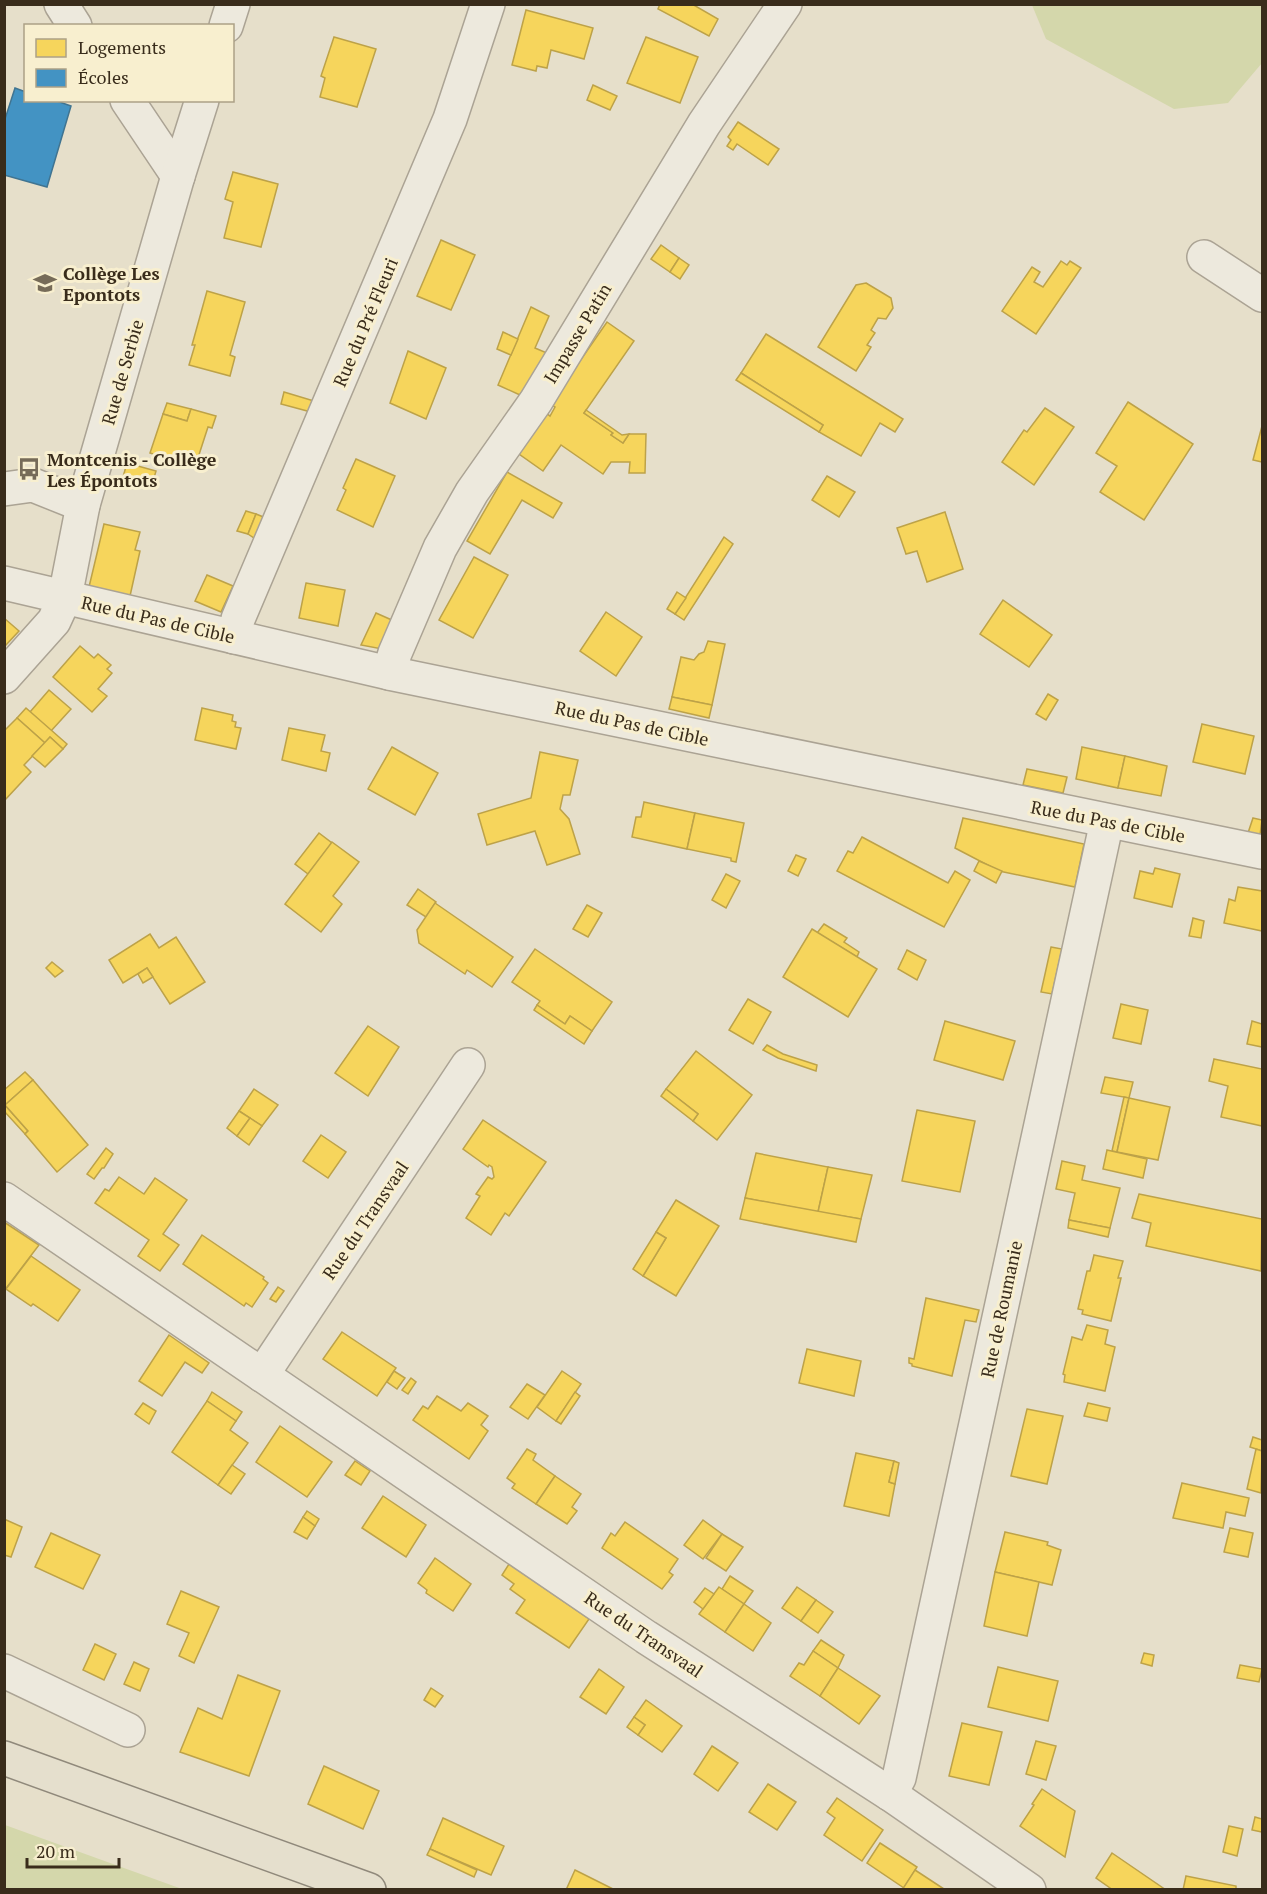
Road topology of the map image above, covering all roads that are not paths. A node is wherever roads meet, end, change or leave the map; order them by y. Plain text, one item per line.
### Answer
1 (61, 4) edge
2 (233, 4) edge
3 (488, 4) edge
4 (785, 4) edge
5 (74, 24) edge
6 (227, 24) edge
7 (128, 102) edge
8 (201, 102) edge
9 (178, 176) junction
10 (1204, 257) dead end
11 (1263, 295) edge
12 (4, 489) edge
13 (83, 505) junction
14 (4, 584) edge
15 (65, 597) junction
16 (234, 637) junction
17 (389, 673) junction
18 (4, 676) edge
19 (1107, 821) junction
20 (1263, 852) edge
21 (468, 1065) dead end
22 (4, 1199) edge
23 (262, 1375) junction
24 (4, 1671) edge
25 (128, 1730) dead end
26 (4, 1758) edge
27 (890, 1794) junction
28 (369, 1890) edge
29 (1029, 1890) edge

1 - 5 street
2 - 6 street
3 - 16 street, Rue du Pré Fleuri
4 - 17 street, Impasse Patin
7 - 9 street
8 - 9 street, Rue de Serbie
9 - 13 street, Rue de Serbie
10 - 11 street
12 - 13 street
13 - 15 street, Rue de Serbie
14 - 15 street, Rue du Pas de Cible
15 - 16 street, Rue du Pas de Cible
15 - 18 street, Rue de Serbie
16 - 17 street, Rue du Pas de Cible
17 - 19 street, Rue du Pas de Cible
19 - 20 street, Rue du Pas de Cible
19 - 27 street, Rue de Roumanie
21 - 23 street, Rue du Transvaal
22 - 23 street, Rue du Transvaal
23 - 27 street, Rue du Transvaal
24 - 25 street
26 - 28 main road
27 - 29 street, Rue du Transvaal

